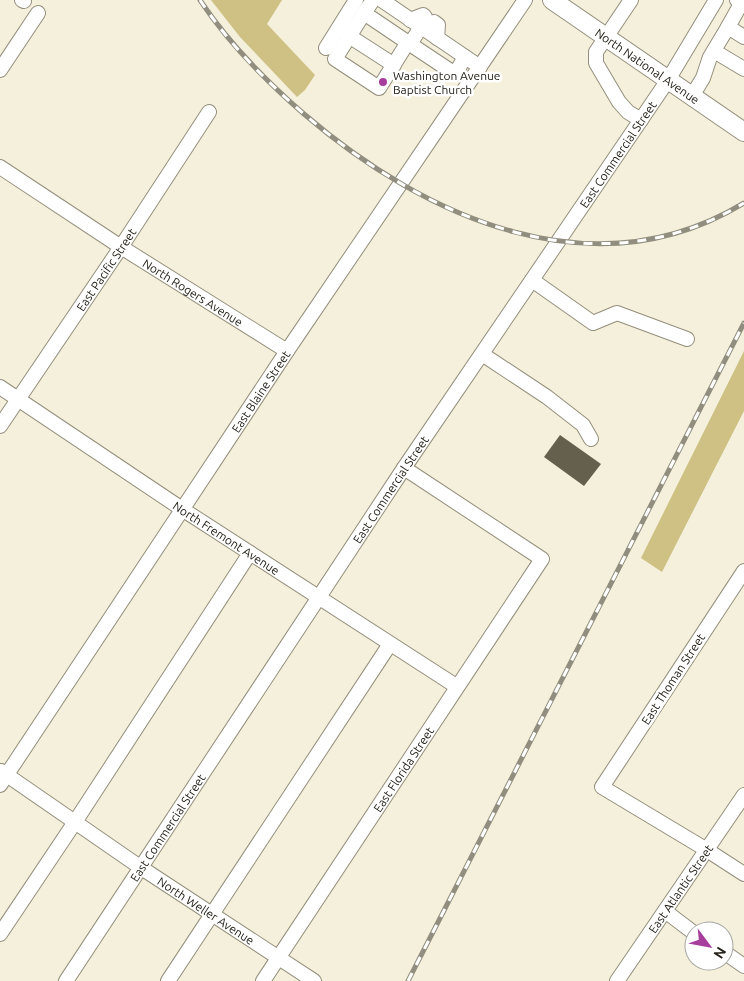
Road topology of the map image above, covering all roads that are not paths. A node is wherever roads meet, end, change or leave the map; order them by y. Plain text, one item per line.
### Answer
1 (356, 0) edge
2 (380, 0) edge
3 (525, 0) edge
4 (552, 0) edge
5 (631, 0) edge
6 (716, 0) edge
7 (741, 2) edge
8 (38, 13) dead end
9 (364, 13) junction
10 (423, 22) junction
11 (728, 27) junction
12 (344, 36) junction
13 (744, 37) edge
14 (607, 38) junction
15 (409, 43) junction
16 (326, 48) dead end
17 (714, 51) junction
18 (465, 57) junction
19 (394, 65) junction
20 (480, 67) junction
21 (744, 69) edge
22 (0, 70) edge
23 (668, 80) junction
24 (692, 96) junction
25 (209, 112) dead end
26 (641, 120) junction
27 (744, 132) edge
28 (0, 167) edge
29 (121, 247) junction
30 (532, 280) junction
31 (687, 339) dead end
32 (287, 352) junction
33 (482, 354) junction
34 (0, 387) edge
35 (17, 399) junction
36 (0, 426) edge
37 (591, 440) dead end
38 (404, 468) junction
39 (182, 509) junction
40 (250, 553) junction
41 (744, 571) edge
42 (319, 598) junction
43 (390, 644) junction
44 (456, 686) junction
45 (2, 777) edge
46 (744, 796) edge
47 (75, 822) junction
48 (706, 850) junction
49 (140, 867) junction
50 (744, 874) edge
51 (665, 911) junction
52 (212, 914) junction
53 (684, 925) edge
54 (0, 934) edge
55 (279, 957) junction
56 (622, 979) edge
57 (66, 981) edge
58 (168, 981) edge
59 (263, 981) edge
60 (314, 981) edge

1 - 12 street
2 - 9 street
2 - 10 street
3 - 20 street, East Blaine Street
4 - 14 main road, North National Avenue
5 - 14 street
6 - 23 street, East Commercial Street
7 - 11 street
8 - 22 street
9 - 12 street
9 - 15 street
10 - 15 street
10 - 18 street
11 - 13 street
11 - 17 street
12 - 16 street
12 - 19 street
12 - 19 street
14 - 23 main road, North National Avenue
14 - 26 street
15 - 18 street
15 - 19 street
17 - 21 street
17 - 24 street
18 - 20 street
20 - 32 street, East Blaine Street
23 - 24 main road, North National Avenue
23 - 26 street, East Commercial Street
24 - 27 main road, North National Avenue
25 - 29 street, East Pacific Street
26 - 30 street, East Commercial Street
28 - 29 street, North Rogers Avenue
29 - 32 street, North Rogers Avenue
29 - 35 street, East Pacific Street
30 - 31 street
30 - 33 street, East Commercial Street
32 - 39 street, East Blaine Street
33 - 37 street
33 - 38 street, East Commercial Street
34 - 35 street, North Fremont Avenue
35 - 36 street, East Pacific Street
35 - 39 street, North Fremont Avenue
38 - 42 street, East Commercial Street
38 - 44 street, East Florida Street
39 - 40 street, North Fremont Avenue
39 - 45 street, East Blaine Street
40 - 42 street, North Fremont Avenue
40 - 47 street
41 - 48 street, East Thoman Street
42 - 43 street, North Fremont Avenue
42 - 49 street, East Commercial Street
43 - 44 street, North Fremont Avenue
43 - 52 street
44 - 55 street, East Florida Street
45 - 47 street, North Weller Avenue
46 - 48 street, East Atlantic Street
47 - 49 street, North Weller Avenue
47 - 54 street
48 - 50 street
48 - 51 street, East Atlantic Street
49 - 52 street, North Weller Avenue
49 - 57 street, East Commercial Street
51 - 53 street
51 - 56 street, East Atlantic Street
52 - 55 street, North Weller Avenue
52 - 58 street
55 - 59 street, East Florida Street
55 - 60 street, North Weller Avenue

